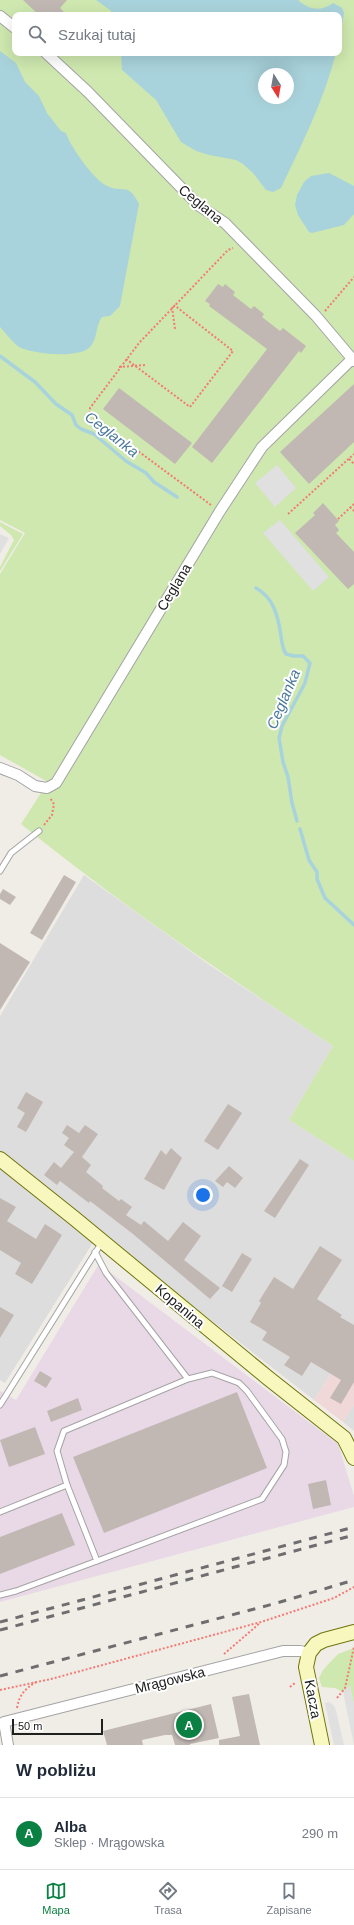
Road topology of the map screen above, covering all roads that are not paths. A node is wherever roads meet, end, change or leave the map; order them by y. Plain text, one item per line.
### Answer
1 (0, 16) edge
2 (12, 26) edge
3 (49, 56) edge
4 (353, 360) edge
5 (0, 768) edge
6 (39, 831) road end
7 (0, 871) edge
8 (0, 1159) edge
9 (98, 1247) junction
10 (188, 1379) junction
11 (0, 1405) edge
12 (353, 1452) edge
13 (67, 1485) junction
14 (0, 1512) edge
15 (98, 1561) junction
16 (0, 1595) edge
17 (354, 1632) edge
18 (309, 1653) junction
19 (8, 1745) edge
20 (322, 1745) edge

1 - 2 street
3 - 4 street, Ceglana
4 - 5 street, Ceglana
6 - 7 lane
8 - 9 street, Kopanina
9 - 10 lane
9 - 11 lane
9 - 12 street, Kopanina
10 - 13 lane
10 - 15 lane
13 - 14 lane
13 - 15 lane
15 - 16 lane
17 - 18 street
18 - 19 street, Mrągowska
18 - 20 street, Kacza

